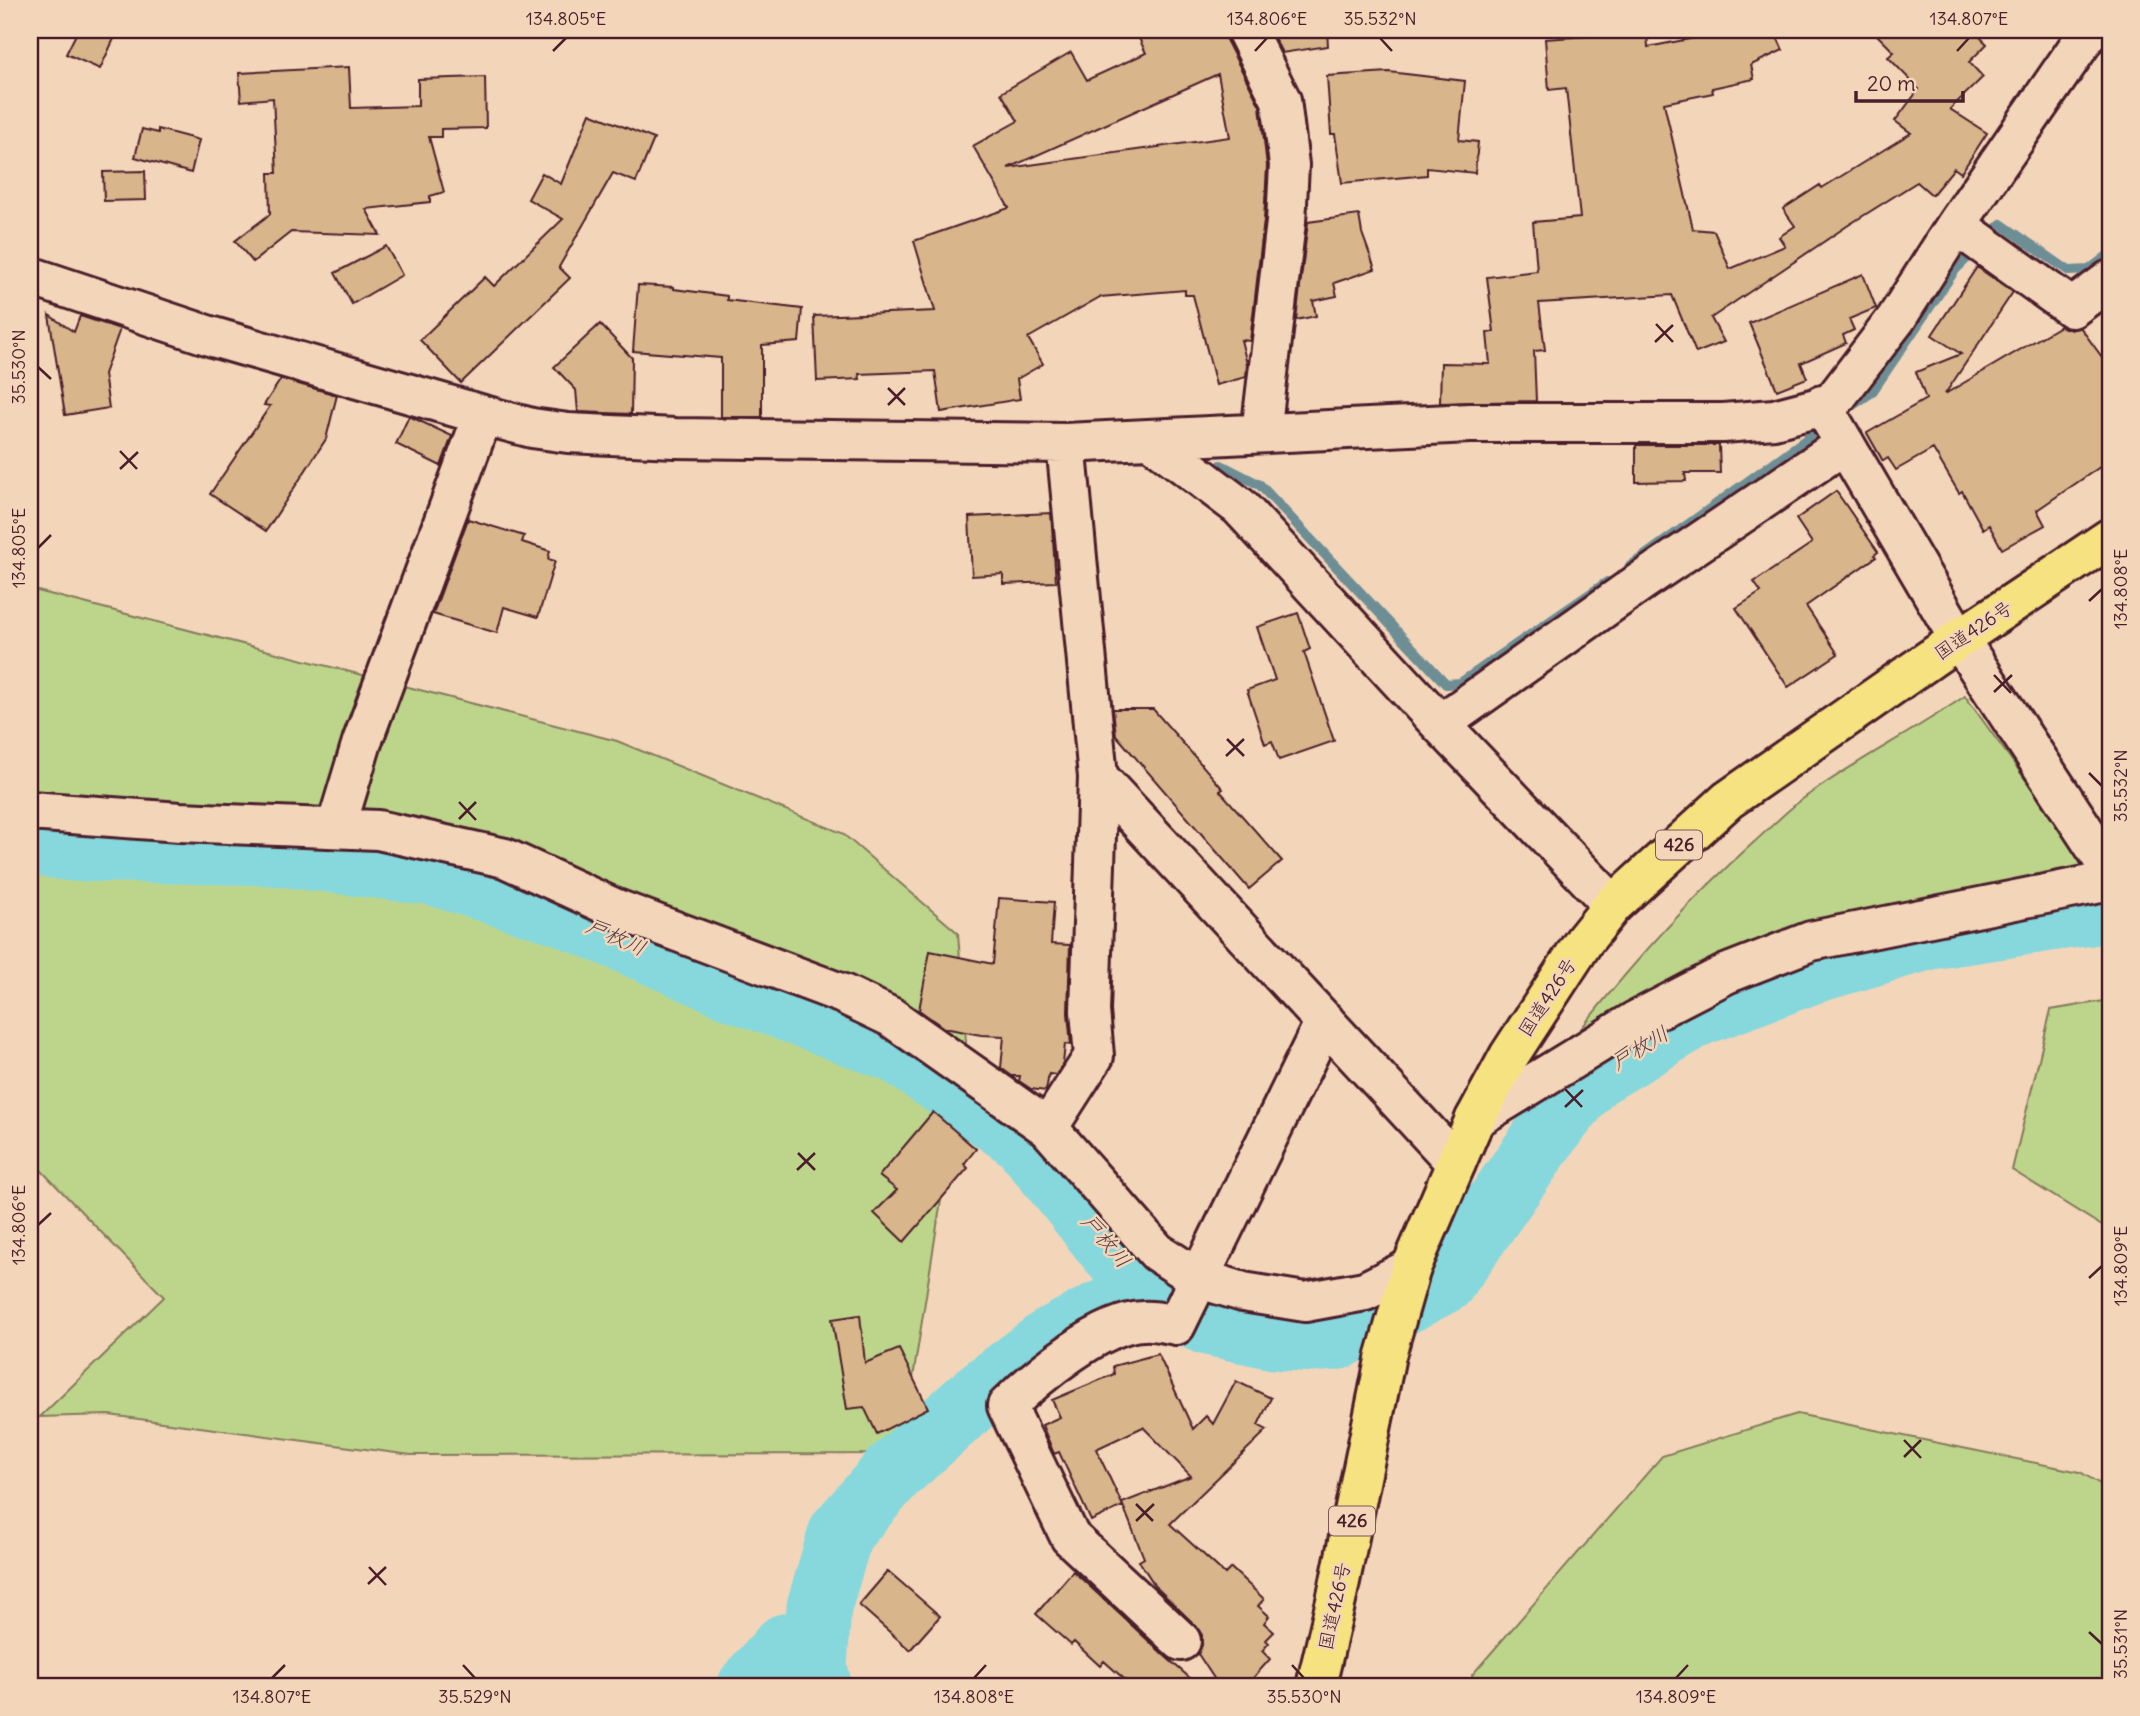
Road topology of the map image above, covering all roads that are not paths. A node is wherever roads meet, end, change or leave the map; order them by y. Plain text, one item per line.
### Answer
1 (1246, 30) edge
2 (2090, 30) edge
3 (1956, 225) junction
4 (30, 276) edge
5 (2110, 280) edge
6 (1822, 405) junction
7 (483, 415) junction
8 (1261, 433) junction
9 (1150, 439) junction
10 (1066, 443) junction
11 (1845, 444) junction
12 (2110, 538) edge
13 (1959, 639) junction
14 (1440, 724) junction
15 (1098, 777) junction
16 (30, 811) edge
17 (336, 828) junction
18 (2110, 870) edge
19 (2110, 881) edge
20 (1613, 905) junction
21 (1325, 1021) junction
22 (1475, 1119) junction
23 (1048, 1128) junction
24 (1456, 1163) junction
25 (1197, 1278) junction
26 (1408, 1279) junction
27 (1181, 1641) dead end
28 (1316, 1686) edge

1 - 8 street
2 - 3 street
3 - 5 street
3 - 6 street
4 - 7 street
6 - 8 street
6 - 11 street
7 - 10 street
7 - 17 street
8 - 9 street
9 - 10 street
9 - 14 street
10 - 15 street
11 - 13 street
11 - 14 street
12 - 13 highway, 国道426号 / 426
13 - 18 street
13 - 20 highway, 国道426号 / 426
14 - 20 street
15 - 21 street
15 - 23 street
16 - 17 street
17 - 23 street
19 - 22 street
20 - 22 highway, 国道426号 / 426
21 - 24 street
21 - 25 street
22 - 24 highway, 国道426号 / 426
23 - 25 street
24 - 26 highway, 国道426号 / 426
25 - 26 street
25 - 27 street
26 - 28 highway, 国道426号 / 426

